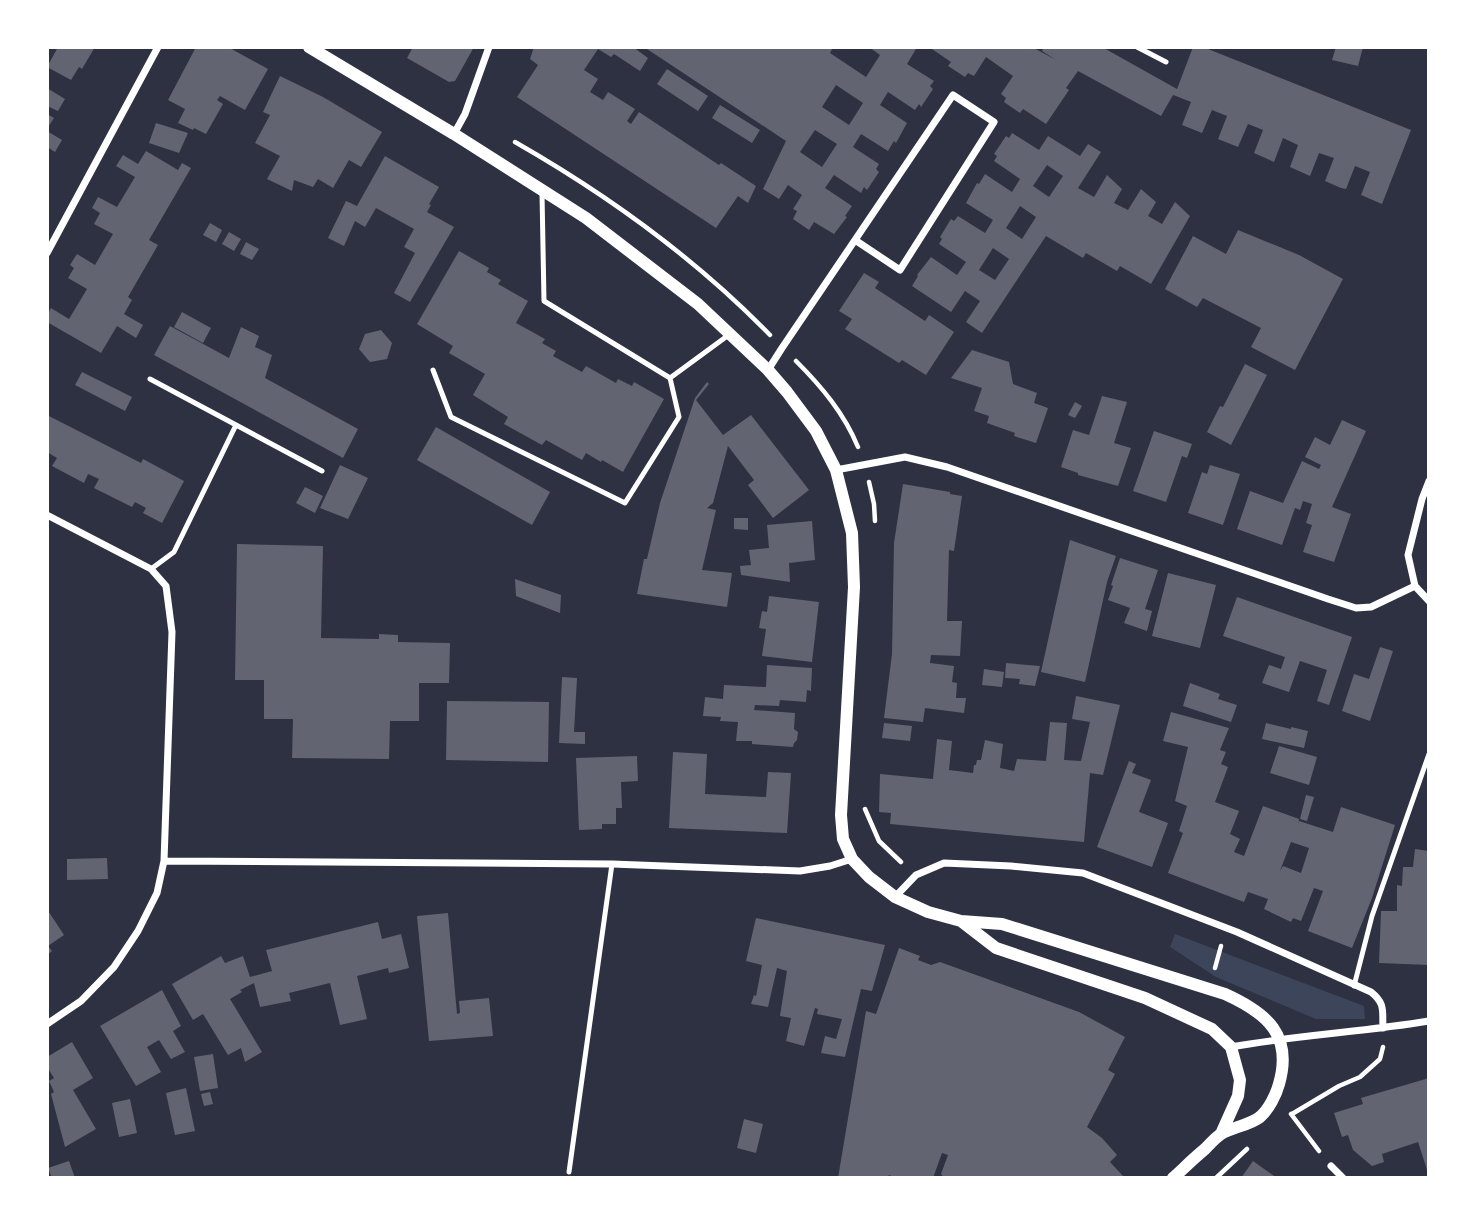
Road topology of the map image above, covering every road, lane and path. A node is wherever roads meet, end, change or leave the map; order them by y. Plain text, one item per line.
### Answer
1 (158, 47) edge
2 (309, 47) edge
3 (488, 47) edge
4 (1137, 47) edge
5 (1166, 62) dead end
6 (454, 134) junction
7 (510, 139) dead end
8 (541, 190) junction
9 (855, 240) junction
10 (47, 253) edge
11 (730, 334) junction
12 (782, 348) junction
13 (433, 370) dead end
14 (768, 370) junction
15 (670, 378) junction
16 (150, 379) dead end
17 (236, 425) junction
18 (864, 464) junction
19 (836, 470) junction
20 (322, 471) dead end
21 (1429, 481) edge
22 (47, 516) edge
23 (875, 526) dead end
24 (150, 569) junction
25 (1415, 586) junction
26 (1429, 601) edge
27 (1429, 754) edge
28 (864, 808) dead end
29 (852, 859) junction
30 (164, 860) junction
31 (612, 864) junction
32 (916, 875) junction
33 (895, 897) junction
34 (961, 921) junction
35 (1354, 986) junction
36 (1429, 1021) edge
37 (47, 1024) edge
38 (1383, 1028) junction
39 (1279, 1039) junction
40 (1231, 1047) junction
41 (1221, 1134) junction
42 (1331, 1166) joint
43 (569, 1172) dead end
44 (1173, 1178) edge
45 (1343, 1178) edge

1 - 10 street
2 - 6 street
3 - 6 street
4 - 5 lane
6 - 8 street
7 - 12 path
8 - 11 street
8 - 15 lane
9 - 9 street
9 - 12 street
11 - 14 street
11 - 15 lane
12 - 14 street
12 - 18 path
13 - 15 lane
14 - 19 street
16 - 17 lane
17 - 20 lane
17 - 24 lane
18 - 19 street
18 - 23 path
18 - 25 street
19 - 29 street
21 - 25 street
22 - 24 street
24 - 30 street
25 - 26 street
27 - 35 lane
28 - 32 path
29 - 31 street
29 - 33 street
30 - 31 street
30 - 37 street
31 - 43 lane
32 - 33 street
32 - 35 street
33 - 34 street
34 - 39 street
34 - 40 street
35 - 38 street
36 - 38 street
38 - 39 street
38 - 42 path
39 - 40 street
39 - 41 street
40 - 41 street
41 - 44 street
42 - 45 street

